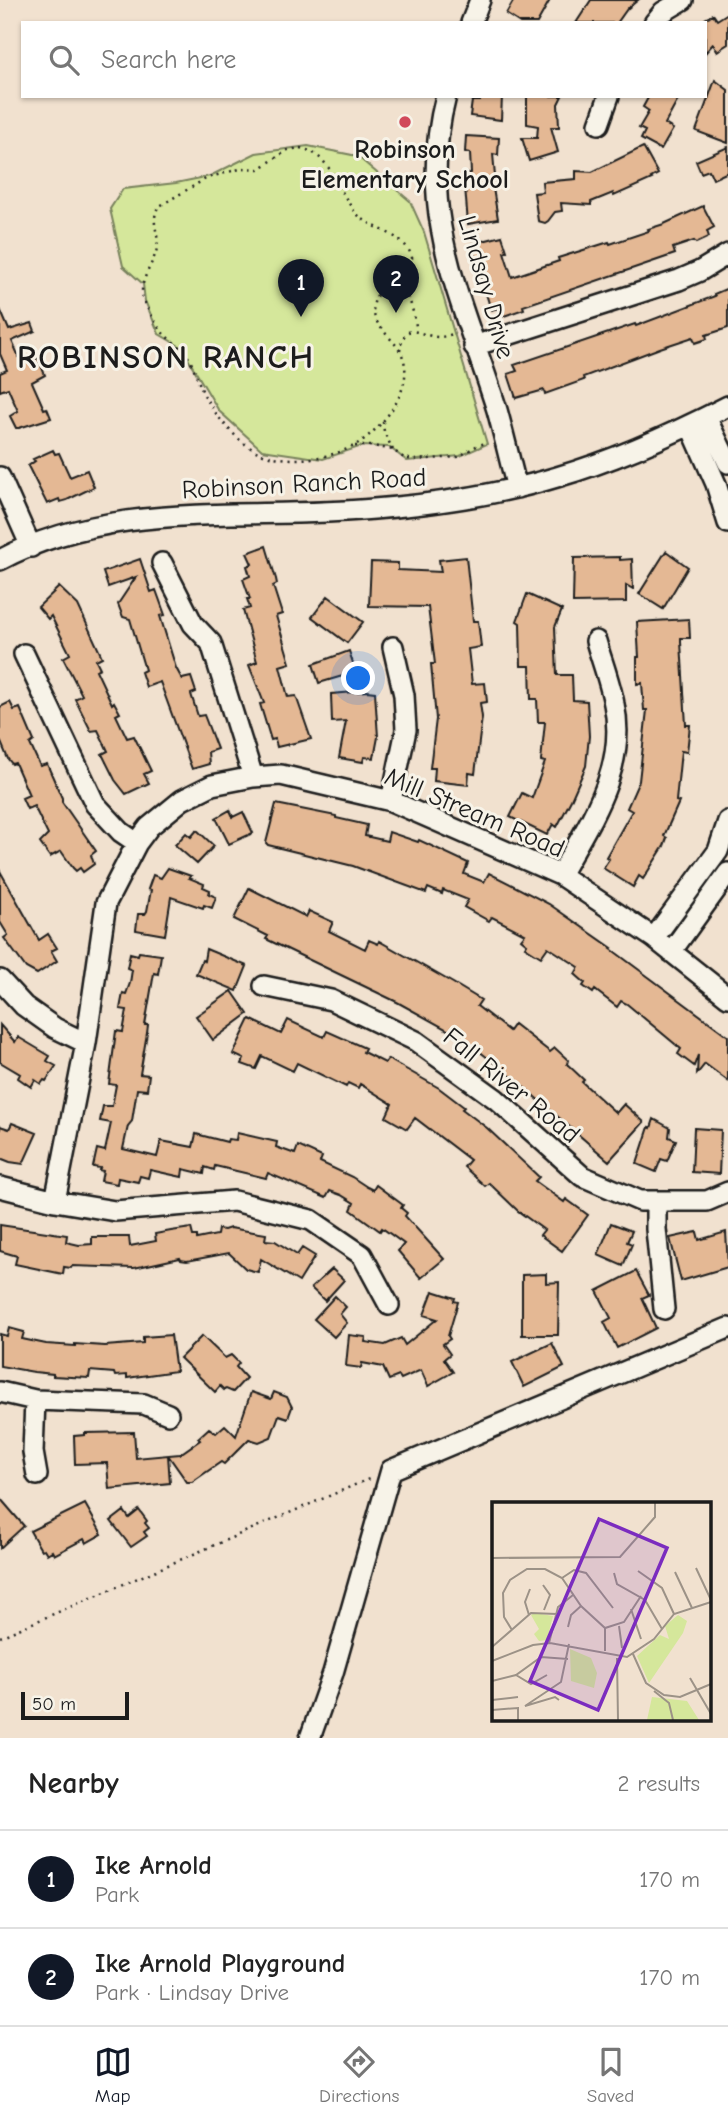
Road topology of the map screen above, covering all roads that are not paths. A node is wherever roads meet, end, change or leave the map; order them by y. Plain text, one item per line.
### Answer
1 (480, 0) edge
2 (683, 0) edge
3 (472, 21) edge
4 (656, 21) edge
5 (446, 98) edge
6 (608, 98) edge
7 (599, 124) dead end
8 (728, 254) edge
9 (471, 338) junction
10 (728, 407) edge
11 (698, 421) junction
12 (728, 463) edge
13 (0, 477) edge
14 (517, 488) junction
15 (728, 523) edge
16 (31, 547) junction
17 (0, 560) edge
18 (162, 563) dead end
19 (596, 641) dead end
20 (393, 647) dead end
21 (24, 654) dead end
22 (253, 777) junction
23 (391, 801) junction
24 (728, 821) edge
25 (136, 843) junction
26 (728, 873) edge
27 (560, 875) junction
28 (654, 938) junction
29 (671, 952) junction
30 (0, 980) edge
31 (264, 986) dead end
32 (728, 997) edge
33 (86, 1043) junction
34 (0, 1187) edge
35 (728, 1192) edge
36 (55, 1201) junction
37 (656, 1201) junction
38 (389, 1305) dead end
39 (664, 1309) dead end
40 (728, 1328) edge
41 (0, 1392) edge
42 (35, 1400) junction
43 (168, 1414) dead end
44 (37, 1475) dead end
45 (310, 1738) edge

1 - 3 street
2 - 4 street
5 - 9 street, Lindsay Drive
6 - 7 street
8 - 9 street
9 - 14 street, Lindsay Drive
10 - 11 street, Robinson Ranch Road
11 - 12 street
11 - 14 street, Robinson Ranch Road
11 - 15 street
13 - 16 street
14 - 16 street, Robinson Ranch Road
16 - 17 street, Robinson Ranch Road
18 - 22 street
19 - 27 street
20 - 23 street
21 - 25 street
22 - 23 street, Mill Stream Road
22 - 25 street, Mill Stream Road
23 - 27 street, Mill Stream Road
24 - 28 street
25 - 33 street, Mill Stream Road
26 - 29 street
27 - 28 street, Mill Stream Road
28 - 29 street, Mill Stream Road
29 - 32 street, Mill Stream Road
30 - 33 street
31 - 37 street, Fall River Road
33 - 36 street, Mill Stream Road
34 - 36 street
35 - 37 street, Fall River Road
36 - 38 street
37 - 39 street
40 - 45 street
41 - 42 street
42 - 43 street
42 - 44 street

